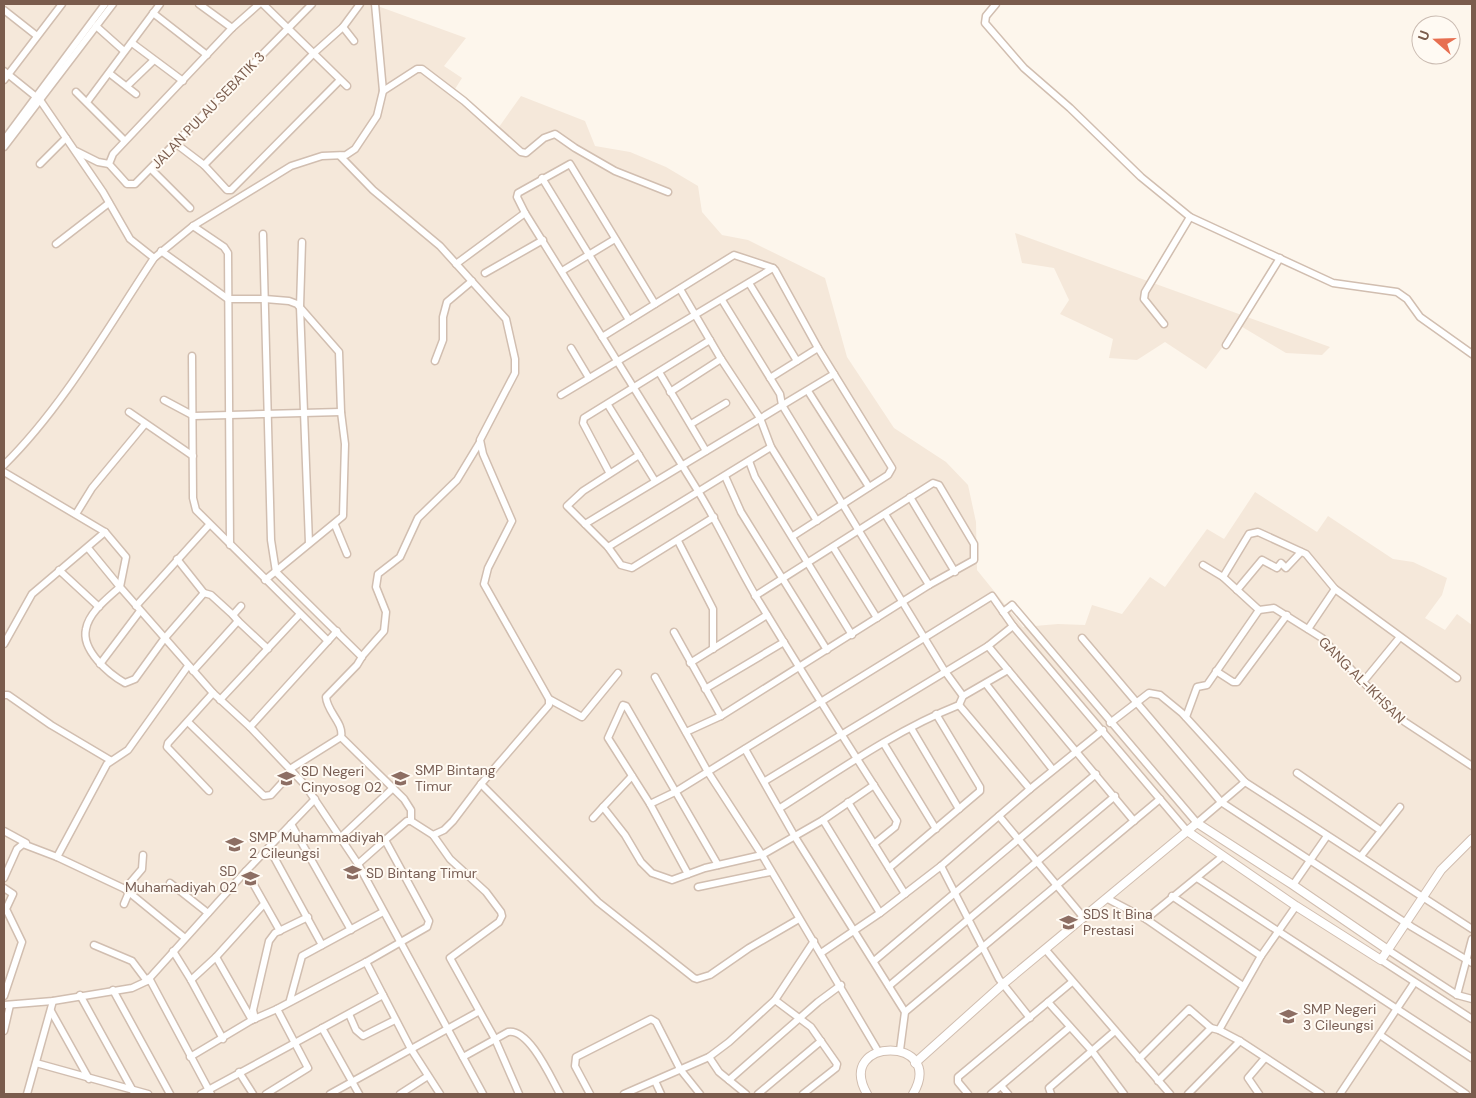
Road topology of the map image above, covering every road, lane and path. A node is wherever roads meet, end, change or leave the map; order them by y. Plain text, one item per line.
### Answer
1 (105, 4) edge
2 (113, 4) edge
3 (160, 4) edge
4 (199, 4) edge
5 (259, 4) edge
6 (263, 4) edge
7 (312, 4) edge
8 (360, 4) edge
9 (375, 4) edge
10 (996, 4) edge
11 (59, 5) edge
12 (4, 10) edge
13 (153, 13) junction
14 (96, 26) junction
15 (288, 26) junction
16 (343, 26) junction
17 (232, 28) junction
18 (37, 36) junction
19 (354, 41) dead end
20 (132, 43) junction
21 (124, 51) junction
22 (315, 52) junction
23 (207, 55) junction
24 (154, 60) junction
25 (109, 72) junction
26 (5, 76) edge
27 (340, 80) junction
28 (183, 81) junction
29 (127, 86) junction
30 (348, 86) dead end
31 (383, 91) junction
32 (76, 92) dead end
33 (136, 94) dead end
34 (38, 98) junction
35 (87, 102) junction
36 (66, 138) junction
37 (4, 140) edge
38 (124, 140) junction
39 (175, 143) junction
40 (4, 147) edge
41 (74, 150) junction
42 (340, 156) junction
43 (40, 164) dead end
44 (109, 164) junction
45 (204, 165) junction
46 (151, 169) junction
47 (542, 178) junction
48 (668, 192) dead end
49 (110, 203) junction
50 (190, 208) dead end
51 (525, 213) junction
52 (1190, 217) junction
53 (193, 226) junction
54 (263, 234) dead end
55 (615, 239) junction
56 (543, 240) junction
57 (302, 242) dead end
58 (56, 244) dead end
59 (161, 251) junction
60 (588, 255) junction
61 (154, 258) junction
62 (1280, 258) junction
63 (456, 264) junction
64 (773, 268) junction
65 (562, 271) junction
66 (485, 273) dead end
67 (472, 281) junction
68 (748, 283) junction
69 (680, 289) junction
70 (228, 299) junction
71 (265, 299) junction
72 (722, 300) junction
73 (655, 304) junction
74 (300, 307) junction
75 (697, 315) junction
76 (629, 320) junction
77 (1164, 324) dead end
78 (602, 337) junction
79 (710, 340) junction
80 (1226, 345) dead end
81 (571, 348) dead end
82 (818, 348) junction
83 (1472, 354) edge
84 (192, 356) dead end
85 (721, 359) junction
86 (435, 361) dead end
87 (797, 361) junction
88 (619, 362) junction
89 (659, 372) junction
90 (834, 374) junction
91 (590, 378) junction
92 (770, 378) junction
93 (634, 389) junction
94 (808, 391) junction
95 (670, 392) junction
96 (561, 395) dead end
97 (164, 400) dead end
98 (726, 403) dead end
99 (608, 405) junction
100 (782, 405) junction
101 (128, 412) dead end
102 (268, 412) junction
103 (305, 412) junction
104 (341, 412) junction
105 (230, 415) junction
106 (194, 416) junction
107 (760, 418) junction
108 (145, 424) junction
109 (691, 424) junction
110 (480, 442) junction
111 (771, 447) junction
112 (706, 451) junction
113 (639, 455) junction
114 (193, 456) junction
115 (749, 461) junction
116 (4, 465) edge
117 (682, 466) junction
118 (4, 472) edge
119 (610, 472) junction
120 (724, 476) junction
121 (655, 481) junction
122 (869, 487) junction
123 (698, 491) junction
124 (910, 497) junction
125 (842, 504) junction
126 (76, 514) junction
127 (885, 514) junction
128 (714, 517) junction
129 (817, 521) junction
130 (585, 524) junction
131 (209, 525) junction
132 (335, 525) junction
133 (858, 530) junction
134 (105, 532) junction
135 (792, 536) junction
136 (678, 540) junction
137 (310, 543) junction
138 (230, 545) junction
139 (608, 547) junction
140 (833, 547) junction
141 (88, 548) junction
142 (1301, 552) junction
143 (346, 554) dead end
144 (177, 559) junction
145 (808, 562) junction
146 (1203, 565) dead end
147 (59, 570) junction
148 (276, 572) junction
149 (955, 572) junction
150 (1223, 577) junction
151 (782, 578) junction
152 (265, 580) junction
153 (929, 585) junction
154 (120, 587) junction
155 (1334, 589) junction
156 (1237, 590) junction
157 (204, 594) junction
158 (756, 596) junction
159 (903, 602) junction
160 (242, 606) dead end
161 (99, 607) junction
162 (138, 609) junction
163 (1259, 610) junction
164 (1003, 612) junction
165 (300, 614) junction
166 (233, 615) junction
167 (767, 615) junction
168 (1287, 615) junction
169 (877, 618) junction
170 (238, 620) junction
171 (1014, 626) junction
172 (1308, 629) junction
173 (337, 631) junction
174 (674, 632) dead end
175 (852, 634) junction
176 (1400, 637) junction
177 (926, 638) junction
178 (1082, 638) dead end
179 (164, 639) junction
180 (328, 642) junction
181 (784, 642) junction
182 (4, 644) edge
183 (988, 646) junction
184 (268, 649) junction
185 (713, 649) junction
186 (826, 650) junction
187 (362, 657) junction
188 (690, 663) junction
189 (100, 664) junction
190 (191, 668) junction
191 (800, 668) junction
192 (944, 670) junction
193 (1008, 670) junction
194 (1216, 671) junction
195 (618, 673) dead end
196 (655, 677) dead end
197 (1457, 678) dead end
198 (1363, 682) junction
199 (986, 684) junction
200 (705, 690) junction
201 (213, 693) junction
202 (4, 695) edge
203 (963, 696) junction
204 (549, 699) junction
205 (220, 700) junction
206 (822, 702) junction
207 (1137, 702) junction
208 (960, 705) junction
209 (936, 714) junction
210 (720, 716) junction
211 (1186, 716) junction
212 (188, 722) junction
213 (1110, 722) junction
214 (250, 726) junction
215 (911, 728) junction
216 (1103, 730) junction
217 (686, 732) junction
218 (842, 733) junction
219 (341, 737) junction
220 (884, 744) junction
221 (745, 749) junction
222 (1077, 752) junction
223 (858, 758) junction
224 (110, 760) junction
225 (1472, 766) edge
226 (291, 770) junction
227 (1053, 770) junction
228 (708, 772) junction
229 (1296, 773) dead end
230 (1096, 774) junction
231 (632, 776) junction
232 (764, 781) junction
233 (1245, 782) junction
234 (480, 784) junction
235 (874, 785) junction
236 (393, 788) junction
237 (1030, 789) junction
238 (209, 791) dead end
239 (675, 792) junction
240 (1115, 796) junction
241 (315, 799) junction
242 (1160, 799) junction
243 (848, 802) junction
244 (1221, 802) junction
245 (650, 804) junction
246 (603, 807) junction
247 (1400, 807) dead end
248 (780, 808) junction
249 (959, 809) junction
250 (999, 816) junction
251 (593, 818) dead end
252 (411, 820) junction
253 (823, 820) junction
254 (1134, 821) junction
255 (1197, 823) junction
256 (291, 824) junction
257 (936, 829) junction
258 (4, 830) edge
259 (1380, 830) junction
260 (1187, 831) junction
261 (433, 835) junction
262 (795, 836) junction
263 (1327, 836) junction
264 (341, 837) junction
265 (1472, 838) edge
266 (385, 840) junction
267 (1019, 840) junction
268 (27, 844) junction
269 (874, 844) junction
270 (269, 848) junction
271 (762, 854) junction
272 (143, 855) dead end
273 (1223, 856) junction
274 (1361, 856) junction
275 (57, 857) junction
276 (1310, 860) junction
277 (1037, 862) junction
278 (358, 864) junction
279 (718, 865) junction
280 (941, 866) junction
281 (889, 868) junction
282 (246, 871) junction
283 (770, 872) junction
284 (688, 874) junction
285 (4, 878) edge
286 (1197, 878) junction
287 (170, 883) dead end
288 (1056, 885) junction
289 (1293, 885) junction
290 (4, 888) edge
291 (698, 888) dead end
292 (127, 890) junction
293 (956, 893) junction
294 (905, 894) junction
295 (1172, 896) junction
296 (1423, 898) junction
297 (1108, 900) junction
298 (124, 904) dead end
299 (264, 904) junction
300 (1296, 906) junction
301 (383, 912) junction
302 (208, 913) junction
303 (880, 913) junction
304 (308, 916) junction
305 (1084, 918) junction
306 (799, 919) junction
307 (969, 919) junction
308 (1146, 919) junction
309 (1406, 924) junction
310 (1472, 929) edge
311 (351, 930) junction
312 (280, 931) junction
313 (854, 931) junction
314 (1279, 933) junction
315 (186, 938) junction
316 (1472, 939) edge
317 (814, 941) junction
318 (399, 943) junction
319 (94, 945) dead end
320 (322, 945) junction
321 (983, 948) junction
322 (1045, 949) junction
323 (1388, 950) junction
324 (173, 951) junction
325 (822, 952) junction
326 (1261, 956) junction
327 (216, 957) junction
328 (1381, 960) junction
329 (874, 961) junction
330 (366, 962) junction
331 (1469, 962) edge
332 (148, 980) junction
333 (191, 980) junction
334 (1072, 982) junction
335 (1414, 982) junction
336 (841, 985) junction
337 (889, 986) junction
338 (1002, 986) junction
339 (1243, 986) junction
340 (113, 990) junction
341 (80, 995) junction
342 (382, 995) junction
343 (1457, 995) junction
344 (4, 996) edge
345 (1472, 999) edge
346 (290, 1000) junction
347 (775, 1000) junction
348 (53, 1001) junction
349 (1048, 1002) junction
350 (7, 1005) edge
351 (1396, 1009) junction
352 (276, 1010) junction
353 (51, 1011) junction
354 (478, 1012) junction
355 (905, 1012) junction
356 (349, 1014) junction
357 (1030, 1018) junction
358 (800, 1019) junction
359 (1472, 1019) edge
360 (253, 1020) junction
361 (395, 1020) junction
362 (1070, 1027) junction
363 (322, 1028) junction
364 (1211, 1028) junction
365 (447, 1030) junction
366 (1219, 1030) junction
367 (4, 1031) edge
368 (1115, 1032) junction
369 (1380, 1035) junction
370 (223, 1039) junction
371 (495, 1039) junction
372 (821, 1041) junction
373 (1240, 1041) junction
374 (294, 1042) junction
375 (411, 1049) junction
376 (900, 1050) junction
377 (1092, 1051) junction
378 (878, 1052) junction
379 (190, 1057) junction
380 (463, 1057) junction
381 (709, 1057) junction
382 (1265, 1058) junction
383 (1472, 1058) edge
384 (1139, 1059) junction
385 (36, 1063) junction
386 (915, 1063) junction
387 (680, 1069) junction
388 (239, 1072) junction
389 (428, 1076) junction
390 (90, 1080) junction
391 (730, 1080) junction
392 (655, 1081) junction
393 (1158, 1081) junction
394 (352, 1082) junction
395 (1002, 1086) junction
396 (133, 1091) junction
397 (210, 1092) edge
398 (27, 1094) edge
399 (148, 1094) edge
400 (170, 1094) edge
401 (201, 1094) edge
402 (253, 1094) edge
403 (266, 1094) edge
404 (330, 1094) edge
405 (359, 1094) edge
406 (400, 1094) edge
407 (440, 1094) edge
408 (482, 1094) edge
409 (519, 1094) edge
410 (560, 1094) edge
411 (590, 1094) edge
412 (624, 1094) edge
413 (662, 1094) edge
414 (700, 1094) edge
415 (746, 1094) edge
416 (758, 1094) edge
417 (804, 1094) edge
418 (867, 1094) edge
419 (913, 1094) edge
420 (968, 1094) edge
421 (991, 1094) edge
422 (1008, 1094) edge
423 (1051, 1094) edge
424 (1124, 1094) edge
425 (1170, 1094) edge
426 (1188, 1094) edge
427 (1259, 1094) edge
428 (1321, 1094) edge
429 (1340, 1094) edge
430 (1466, 1094) edge

1 - 34 street
2 - 14 street
3 - 13 street
4 - 17 street
5 - 17 street
6 - 15 street
7 - 15 street, JALAN PULAU SEBATIK 3
8 - 16 street
9 - 31 street
10 - 52 street
11 - 18 street
12 - 18 street
13 - 20 street
13 - 23 street
14 - 21 street
14 - 34 street
15 - 22 street
15 - 39 street, JALAN PULAU SEBATIK 3
16 - 19 street
16 - 22 street
17 - 23 street
18 - 26 street
20 - 21 street
20 - 24 street
21 - 25 street
22 - 27 street
22 - 45 street
23 - 28 street
24 - 28 street
24 - 29 street
25 - 29 street
25 - 35 street
26 - 34 street
27 - 30 street
27 - 45 street
28 - 38 street
29 - 33 street
31 - 42 street
31 - 48 street
32 - 35 street
34 - 36 street
34 - 37 street
34 - 40 street
35 - 38 street
36 - 41 street
36 - 43 street
38 - 44 street
39 - 45 street
39 - 46 street, JALAN PULAU SEBATIK 3
41 - 44 street
41 - 49 street
42 - 53 street
42 - 63 street
44 - 46 street, JALAN PULAU SEBATIK 3
46 - 50 street
47 - 51 street
47 - 55 street
47 - 60 street
49 - 58 street
49 - 61 street
51 - 56 street
51 - 63 street
52 - 62 street
52 - 77 street
53 - 59 street
53 - 70 street
54 - 71 street
55 - 60 street
55 - 73 street
56 - 65 street
56 - 66 street
57 - 74 street
59 - 61 street
59 - 70 street
60 - 65 street
60 - 76 street
61 - 116 street
62 - 80 street
62 - 83 street
63 - 67 street
64 - 68 street
64 - 69 street
64 - 82 street
65 - 78 street
67 - 86 street
67 - 110 street
68 - 72 street
68 - 87 street
69 - 73 street
69 - 75 street
70 - 71 street
70 - 105 street
71 - 74 street
71 - 102 street
72 - 75 street
72 - 92 street
73 - 76 street
74 - 103 street
74 - 104 street
75 - 79 street
75 - 88 street
76 - 78 street
78 - 88 street
79 - 85 street
79 - 89 street
81 - 91 street
82 - 87 street
82 - 90 street
84 - 106 street
85 - 95 street
85 - 107 street
87 - 92 street
88 - 91 street
88 - 93 street
89 - 93 street
89 - 95 street
90 - 94 street
90 - 122 street
91 - 96 street
92 - 100 street
93 - 99 street
93 - 117 street
94 - 100 street
94 - 122 street
95 - 109 street
97 - 106 street
98 - 109 street
99 - 113 street
99 - 119 street
100 - 107 street
100 - 125 street
101 - 108 street
102 - 103 street
102 - 105 street
102 - 148 street
103 - 104 street
103 - 137 street
104 - 132 street
105 - 106 street
105 - 138 street
106 - 114 street
107 - 111 street
107 - 112 street
108 - 114 street
108 - 126 street
109 - 112 street
110 - 187 street
110 - 204 street
111 - 115 street
111 - 129 street
112 - 117 street
113 - 119 street
113 - 121 street
114 - 131 street
115 - 120 street
115 - 135 street
117 - 121 street
117 - 123 street
118 - 126 street
119 - 130 street
120 - 123 street
120 - 151 street
121 - 130 street
122 - 125 street
123 - 128 street
123 - 139 street
124 - 127 street
124 - 149 street
124 - 149 street
125 - 129 street
125 - 133 street
126 - 134 street
127 - 133 street
127 - 153 street
128 - 136 street
128 - 158 street
129 - 135 street
130 - 139 street
131 - 138 street
131 - 144 street
132 - 137 street
132 - 143 street
133 - 140 street
133 - 159 street
134 - 141 street
134 - 154 street
135 - 145 street
136 - 139 street
136 - 185 street
137 - 148 street
138 - 152 street
140 - 145 street
140 - 169 street
141 - 147 street
141 - 154 street
142 - 150 street
142 - 155 street
142 - 156 street
144 - 157 street
144 - 162 street
145 - 151 street
145 - 175 street
146 - 150 street
147 - 161 street
147 - 182 street
148 - 152 street
148 - 173 street
149 - 153 street
150 - 156 street
151 - 158 street
151 - 186 street
152 - 165 street
153 - 159 street
154 - 161 street
154 - 162 street
155 - 172 street
155 - 176 street
156 - 163 street
157 - 166 street
157 - 179 street
158 - 167 street
159 - 169 street
159 - 177 street
160 - 166 street
161 - 189 street
162 - 179 street
162 - 189 street
163 - 168 street, GANG AL-IKHSAN
163 - 194 street
164 - 171 street
164 - 177 street
164 - 213 street
165 - 180 street
165 - 184 street
166 - 170 street
167 - 181 street
167 - 185 street
168 - 172 street, GANG AL-IKHSAN
168 - 194 street
169 - 175 street
170 - 184 street
170 - 190 street
171 - 183 street
171 - 216 street
172 - 198 street, GANG AL-IKHSAN
173 - 180 street
173 - 187 street
174 - 188 street
175 - 186 street
176 - 197 street
176 - 198 street
177 - 192 street
177 - 206 street
178 - 207 street
179 - 189 street
179 - 190 street
180 - 214 street
181 - 191 street
181 - 200 street
183 - 192 street
183 - 193 street
184 - 205 street
185 - 188 street
186 - 191 street
187 - 219 street
188 - 200 street
190 - 201 street
190 - 224 street
191 - 206 street
191 - 210 street
192 - 203 street
192 - 218 street
193 - 199 street
193 - 222 street
194 - 211 street
195 - 204 street
196 - 217 street
198 - 225 street, GANG AL-IKHSAN
199 - 203 street
199 - 227 street
200 - 210 street
201 - 205 street
201 - 212 street
202 - 224 street
203 - 208 street
204 - 234 street
205 - 214 street
206 - 218 street
206 - 221 street
207 - 211 street
207 - 213 street
207 - 244 street
208 - 209 street
208 - 237 street
209 - 215 street
209 - 249 street
210 - 217 street
211 - 233 street
212 - 226 street
212 - 238 street
213 - 255 street
214 - 226 street
215 - 220 street
215 - 249 street
216 - 222 street
216 - 242 street
217 - 228 street
218 - 223 street
218 - 232 street
219 - 226 street
219 - 236 street
220 - 223 street
220 - 257 street
221 - 228 street
221 - 232 street
222 - 227 street
222 - 230 street
223 - 235 street
223 - 248 street
224 - 275 street
226 - 241 street
227 - 237 street
228 - 239 street
228 - 271 street
229 - 259 street
230 - 240 street
230 - 267 street
231 - 239 street
231 - 245 street
231 - 246 street
232 - 248 street
233 - 244 street
233 - 263 street
234 - 261 street
234 - 306 street
235 - 243 street
235 - 269 street
236 - 252 street
236 - 264 street
237 - 250 street
239 - 245 street
239 - 279 street
240 - 254 street
240 - 277 street
241 - 256 street
241 - 264 street
242 - 254 street
242 - 260 street
243 - 253 street
243 - 269 street
244 - 255 street
244 - 276 street
245 - 284 street
246 - 251 street
246 - 284 street
247 - 259 street
248 - 262 street
249 - 257 street
250 - 267 street
250 - 280 street
252 - 261 street
252 - 266 street
253 - 262 street
253 - 303 street
254 - 288 street
255 - 260 street
255 - 289 street
256 - 270 street
256 - 311 street
257 - 281 street
258 - 268 street
259 - 274 street
260 - 273 street
260 - 297 street
261 - 354 street
262 - 271 street
262 - 313 street
263 - 274 street
263 - 276 street
264 - 278 street
265 - 296 street
266 - 278 street
266 - 318 street
267 - 277 street
267 - 293 street
268 - 275 street
268 - 285 street
269 - 281 street
270 - 282 street
270 - 304 street
271 - 279 street
271 - 283 street
272 - 292 street
273 - 286 street
273 - 300 street
274 - 296 street
275 - 292 street
276 - 289 street
276 - 309 street
277 - 288 street
277 - 307 street
278 - 301 street
279 - 284 street
280 - 293 street
280 - 294 street
281 - 294 street
282 - 299 street
282 - 302 street
283 - 291 street
283 - 306 street
286 - 295 street
286 - 314 street
287 - 302 street
288 - 305 street
288 - 321 street
289 - 323 street
290 - 344 street
292 - 298 street
292 - 315 street
293 - 307 street
293 - 329 street
294 - 303 street
295 - 308 street
295 - 326 street
296 - 309 street
296 - 310 street
297 - 305 street
297 - 308 street
299 - 312 street
299 - 327 street
300 - 314 street
300 - 328 street
301 - 311 street
301 - 318 street
302 - 315 street
303 - 313 street
304 - 312 street
304 - 320 street
305 - 322 street
306 - 317 street
307 - 321 street
307 - 337 street
308 - 339 street
309 - 323 street
309 - 331 street
311 - 320 street
312 - 360 street
313 - 325 street
313 - 329 street
314 - 326 street
314 - 351 street
315 - 324 street
316 - 331 street
317 - 325 street
317 - 347 street
318 - 330 street
318 - 365 street
319 - 332 street
320 - 346 street
321 - 338 street
321 - 355 street
322 - 334 street
322 - 338 street
323 - 328 street
323 - 343 street
324 - 332 street
324 - 333 street
325 - 336 street
326 - 339 street
327 - 333 street
327 - 360 street
328 - 335 street
329 - 337 street
330 - 342 street
330 - 346 street
331 - 343 street
332 - 340 street
332 - 379 street
333 - 370 street
334 - 349 street
334 - 368 street
335 - 351 street
335 - 359 street
336 - 358 street
336 - 378 street
337 - 355 street
338 - 357 street
338 - 386 street
339 - 366 street
340 - 341 street
340 - 400 street
341 - 348 street
341 - 396 street
342 - 356 street
342 - 361 street
343 - 345 street
346 - 352 street
347 - 358 street
347 - 381 street
348 - 350 street
348 - 353 street
349 - 357 street
349 - 362 street
350 - 367 street
351 - 369 street
351 - 383 street
352 - 360 street
352 - 374 street
353 - 385 street
353 - 390 street
354 - 365 street
354 - 371 street
355 - 376 street
356 - 361 street
356 - 363 street
357 - 420 street
358 - 372 street
358 - 391 street
360 - 370 street
361 - 375 street
362 - 377 street
362 - 395 street
363 - 374 street
363 - 394 street
364 - 366 street
364 - 384 street
364 - 393 street
365 - 375 street
365 - 380 street
366 - 373 street
368 - 377 street
368 - 384 street
369 - 429 street
369 - 430 street
370 - 379 street
371 - 380 street
371 - 409 street
371 - 410 street
372 - 416 street
372 - 417 street
373 - 382 street
373 - 426 street
374 - 388 street
374 - 403 street
375 - 389 street
375 - 394 street
376 - 378 street
376 - 386 street
377 - 423 street
377 - 424 street
378 - 418 street
379 - 397 street
380 - 408 street
381 - 387 street
381 - 391 street
382 - 427 street
382 - 428 street
384 - 393 street
385 - 390 street
385 - 398 street
386 - 419 street
387 - 392 street
387 - 411 street
387 - 414 street
388 - 397 street
388 - 402 street
389 - 406 street
389 - 407 street
390 - 396 street
391 - 415 street
392 - 412 street
392 - 413 street
393 - 425 street
394 - 404 street
394 - 405 street
395 - 421 street
395 - 422 street
396 - 399 street
397 - 401 street

